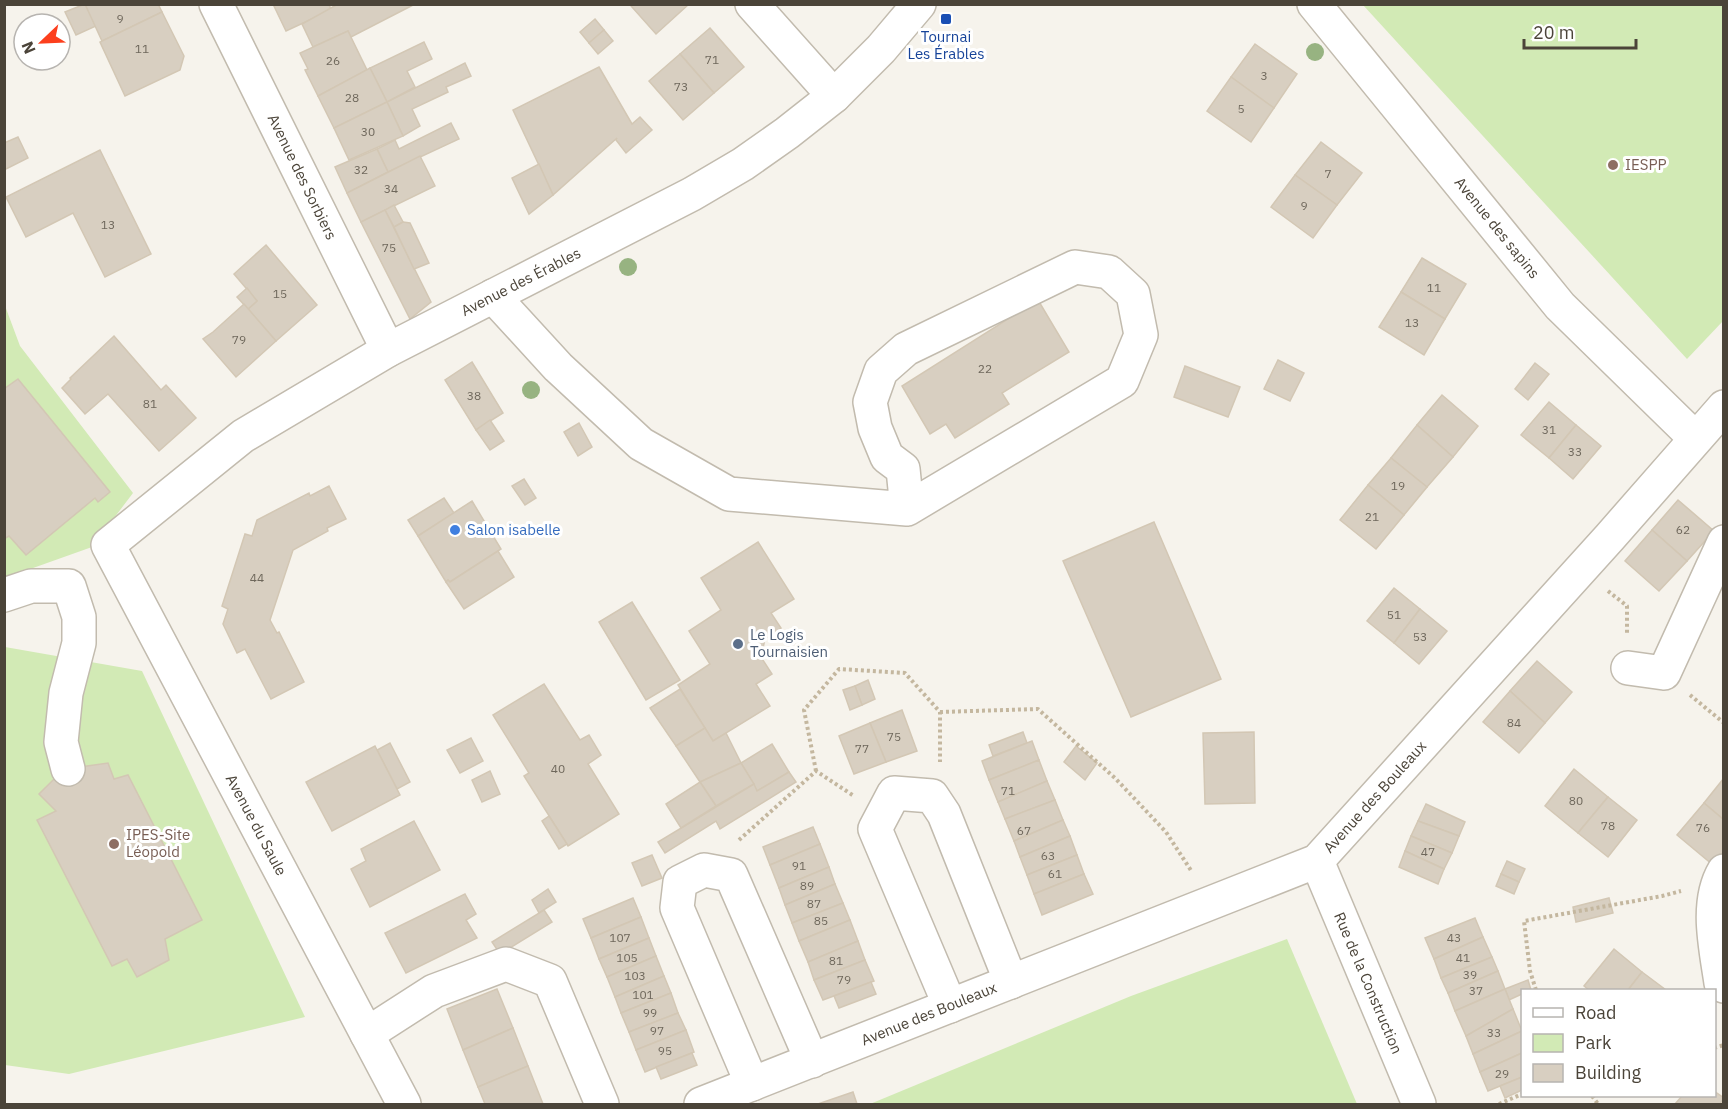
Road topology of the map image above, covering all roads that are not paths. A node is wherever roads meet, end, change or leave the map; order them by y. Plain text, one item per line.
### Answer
1 (216, 4) edge
2 (752, 4) edge
3 (919, 4) edge
4 (1314, 4) edge
5 (834, 96) junction
6 (493, 296) junction
7 (388, 350) junction
8 (1724, 407) edge
9 (1695, 438) junction
10 (906, 509) junction
11 (1724, 542) edge
12 (108, 545) joint
13 (4, 595) edge
14 (1628, 668) dead end
15 (68, 769) dead end
16 (1317, 861) junction
17 (1721, 875) edge
18 (1011, 982) junction
19 (1724, 986) edge
20 (950, 1006) junction
21 (367, 1034) junction
22 (812, 1061) junction
23 (752, 1084) junction
24 (404, 1104) edge
25 (602, 1104) edge
26 (701, 1104) edge
27 (1419, 1104) edge

1 - 7 street, Avenue des Sorbiers
2 - 5 street
3 - 5 street, Avenue des Érables
4 - 9 street, Avenue des sapins
5 - 6 street, Avenue des Érables
6 - 7 street, Avenue des Érables
6 - 10 street
7 - 12 street, Avenue des Érables
8 - 9 street, Avenue des Bouleaux
9 - 16 street, Avenue des Bouleaux
10 - 10 street
11 - 14 street
12 - 21 street, Avenue du Saule
13 - 15 street
16 - 18 street, Avenue des Bouleaux
16 - 27 street, Rue de la Construction
17 - 19 street
18 - 20 street, Avenue des Bouleaux
18 - 20 street
20 - 22 street, Avenue des Bouleaux
21 - 24 street, Avenue du Saule
21 - 25 street
22 - 23 street, Avenue des Bouleaux
22 - 23 street
23 - 26 street, Avenue des Bouleaux

